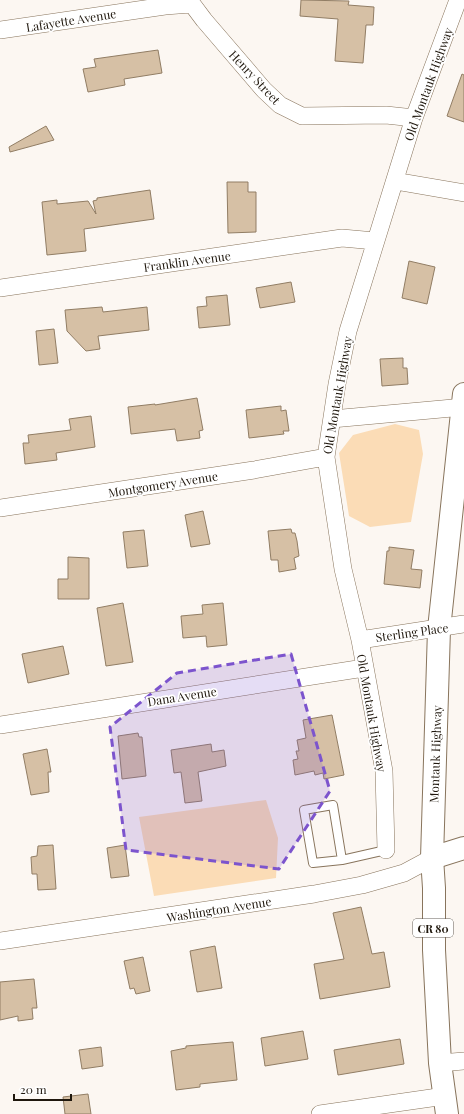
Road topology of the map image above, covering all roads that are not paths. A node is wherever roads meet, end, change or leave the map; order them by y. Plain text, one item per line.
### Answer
1 (458, 0) edge
2 (190, 2) edge
3 (0, 30) edge
4 (414, 118) junction
5 (395, 181) junction
6 (464, 193) edge
7 (375, 241) junction
8 (0, 288) edge
9 (463, 403) edge
10 (332, 419) junction
11 (326, 457) junction
12 (0, 508) edge
13 (464, 624) edge
14 (439, 629) junction
15 (360, 640) junction
16 (364, 668) junction
17 (0, 725) edge
18 (464, 848) edge
19 (386, 850) joint
20 (432, 858) junction
21 (342, 860) junction
22 (0, 941) edge
23 (464, 1061) edge
24 (440, 1063) junction
25 (446, 1105) edge
26 (320, 1114) edge

1 - 4 street, Old Montauk Highway
2 - 3 street, Lafayette Avenue
2 - 4 street, Henry Street
4 - 5 street, Old Montauk Highway
5 - 6 street
5 - 7 street, Old Montauk Highway
7 - 8 street, Franklin Avenue
7 - 10 street, Old Montauk Highway
9 - 10 street
9 - 14 main road, Montauk Highway / CR 80
10 - 11 street, Old Montauk Highway
11 - 12 street, Montgomery Avenue
11 - 15 street, Old Montauk Highway
13 - 14 street, Sterling Place
14 - 15 street, Sterling Place
14 - 20 main road, Montauk Highway / CR 80
15 - 16 street, Old Montauk Highway
16 - 17 street, Dana Avenue
16 - 19 street, Old Montauk Highway
18 - 20 main road
19 - 21 lane
20 - 22 street, Washington Avenue
20 - 24 main road, Montauk Highway / CR 80
21 - 21 lane
23 - 24 street
24 - 25 main road, Montauk Highway / CR 80
25 - 26 street

